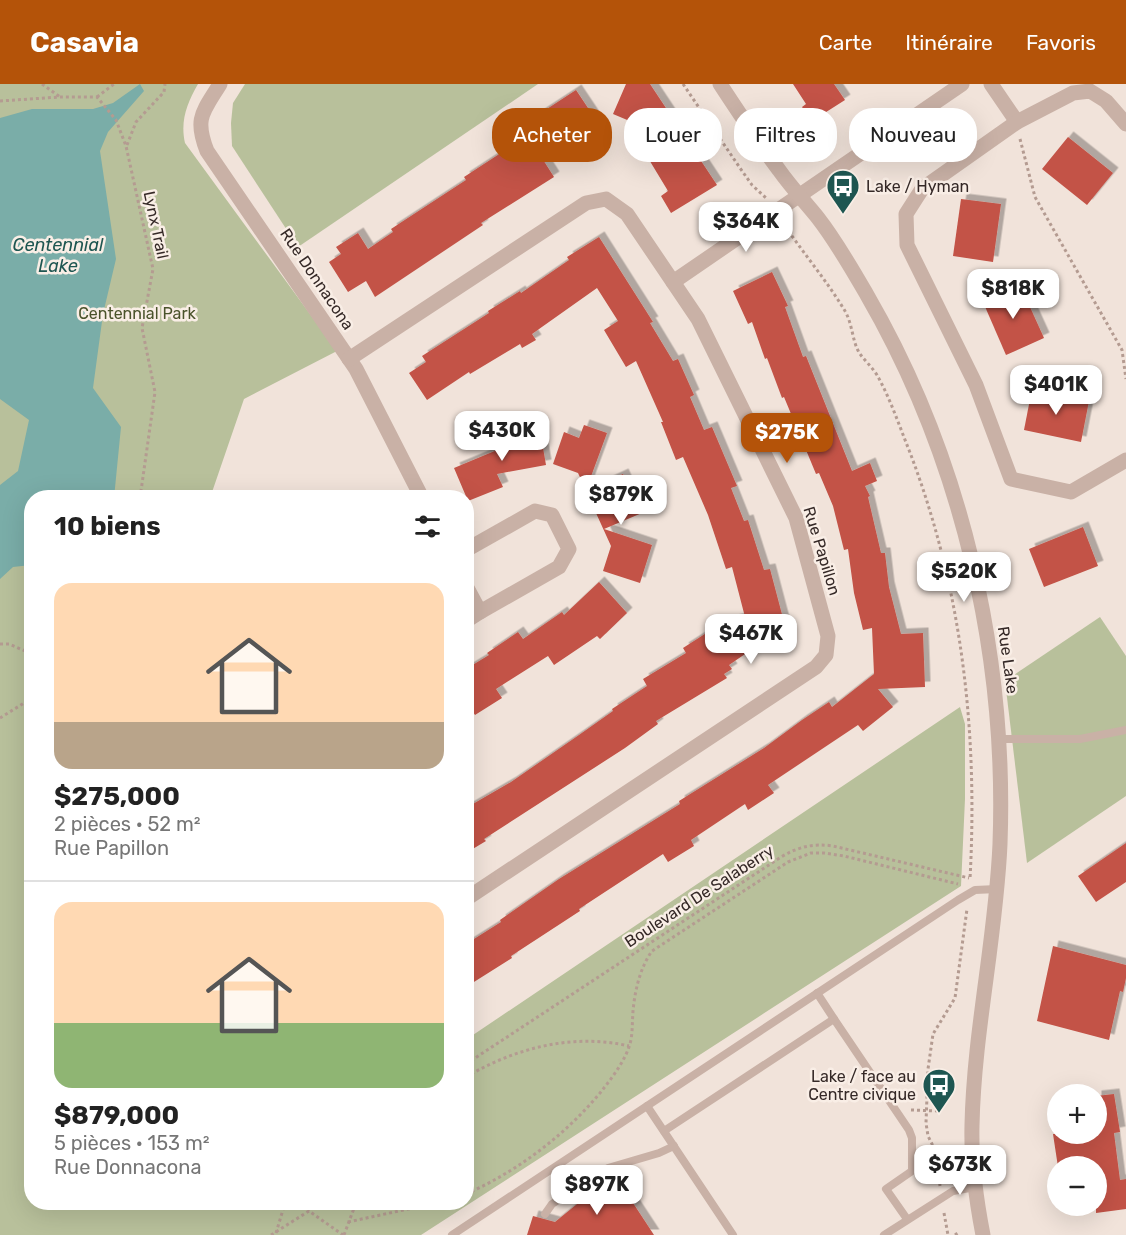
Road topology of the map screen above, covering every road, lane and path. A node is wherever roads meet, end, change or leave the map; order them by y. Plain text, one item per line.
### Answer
1 (42, 84) edge
2 (114, 84) edge
3 (165, 84) edge
4 (220, 84) edge
5 (683, 84) edge
6 (720, 84) edge
7 (962, 84) edge
8 (991, 84) edge
9 (60, 97) junction
10 (97, 97) junction
11 (0, 101) edge
12 (1017, 122) junction
13 (1126, 124) edge
14 (126, 146) junction
15 (759, 190) dead end
16 (799, 196) junction
17 (790, 233) dead end
18 (674, 282) junction
19 (350, 359) junction
20 (1126, 379) edge
21 (1126, 460) edge
22 (141, 490) edge
23 (418, 490) edge
24 (474, 545) edge
25 (474, 616) edge
26 (0, 644) edge
27 (24, 649) edge
28 (24, 703) edge
29 (0, 718) edge
30 (1126, 730) edge
31 (999, 739) junction
32 (970, 878) junction
33 (997, 889) junction
34 (729, 891) junction
35 (474, 894) edge
36 (733, 897) junction
37 (968, 909) dead end
38 (817, 993) junction
39 (834, 1019) junction
40 (629, 1046) junction
41 (474, 1059) edge
42 (474, 1072) edge
43 (647, 1106) junction
44 (926, 1110) junction
45 (939, 1110) dead end
46 (907, 1111) dead end
47 (664, 1131) junction
48 (674, 1146) junction
49 (940, 1183) dead end
50 (975, 1187) junction
51 (474, 1191) edge
52 (283, 1210) edge
53 (353, 1210) edge
54 (404, 1210) edge
55 (943, 1210) dead end
56 (309, 1211) joint
57 (545, 1214) dead end
58 (907, 1219) junction
59 (348, 1222) junction
60 (274, 1234) edge
61 (344, 1235) edge
62 (452, 1235) edge
63 (733, 1235) edge
64 (884, 1235) edge
65 (948, 1235) edge
66 (982, 1235) edge

1 - 9 path
2 - 10 path
3 - 14 path
4 - 19 street, Rue Donnacona
5 - 15 path
6 - 16 street, Rue Lake
7 - 16 street
8 - 12 street
9 - 10 path
9 - 11 path
10 - 14 path, Lynx Trail
12 - 13 street
12 - 20 path
12 - 21 street
14 - 22 path, Lynx Trail
16 - 18 street
16 - 31 street, Rue Lake
17 - 32 path
18 - 19 street, Rue Papillon
18 - 35 street, Rue Papillon
19 - 23 street, Rue Donnacona
24 - 25 street
26 - 27 path
28 - 29 path
30 - 31 lane
31 - 33 street, Rue Lake
32 - 34 path, Boulevard De Salaberry
32 - 36 path
33 - 38 lane
33 - 50 street, Rue Lake
34 - 36 path
34 - 41 path, Boulevard De Salaberry
36 - 40 path
37 - 44 path
38 - 39 lane
38 - 43 lane
39 - 47 lane
39 - 58 lane
40 - 42 path
40 - 51 path
43 - 47 lane
43 - 62 lane
44 - 45 path
44 - 46 path
44 - 49 path
47 - 48 lane
48 - 57 lane
48 - 63 lane
50 - 58 lane
50 - 66 street, Rue Lake
52 - 60 path
53 - 59 path
54 - 59 path
55 - 65 path
56 - 60 path
56 - 61 path
58 - 64 lane
59 - 61 path

